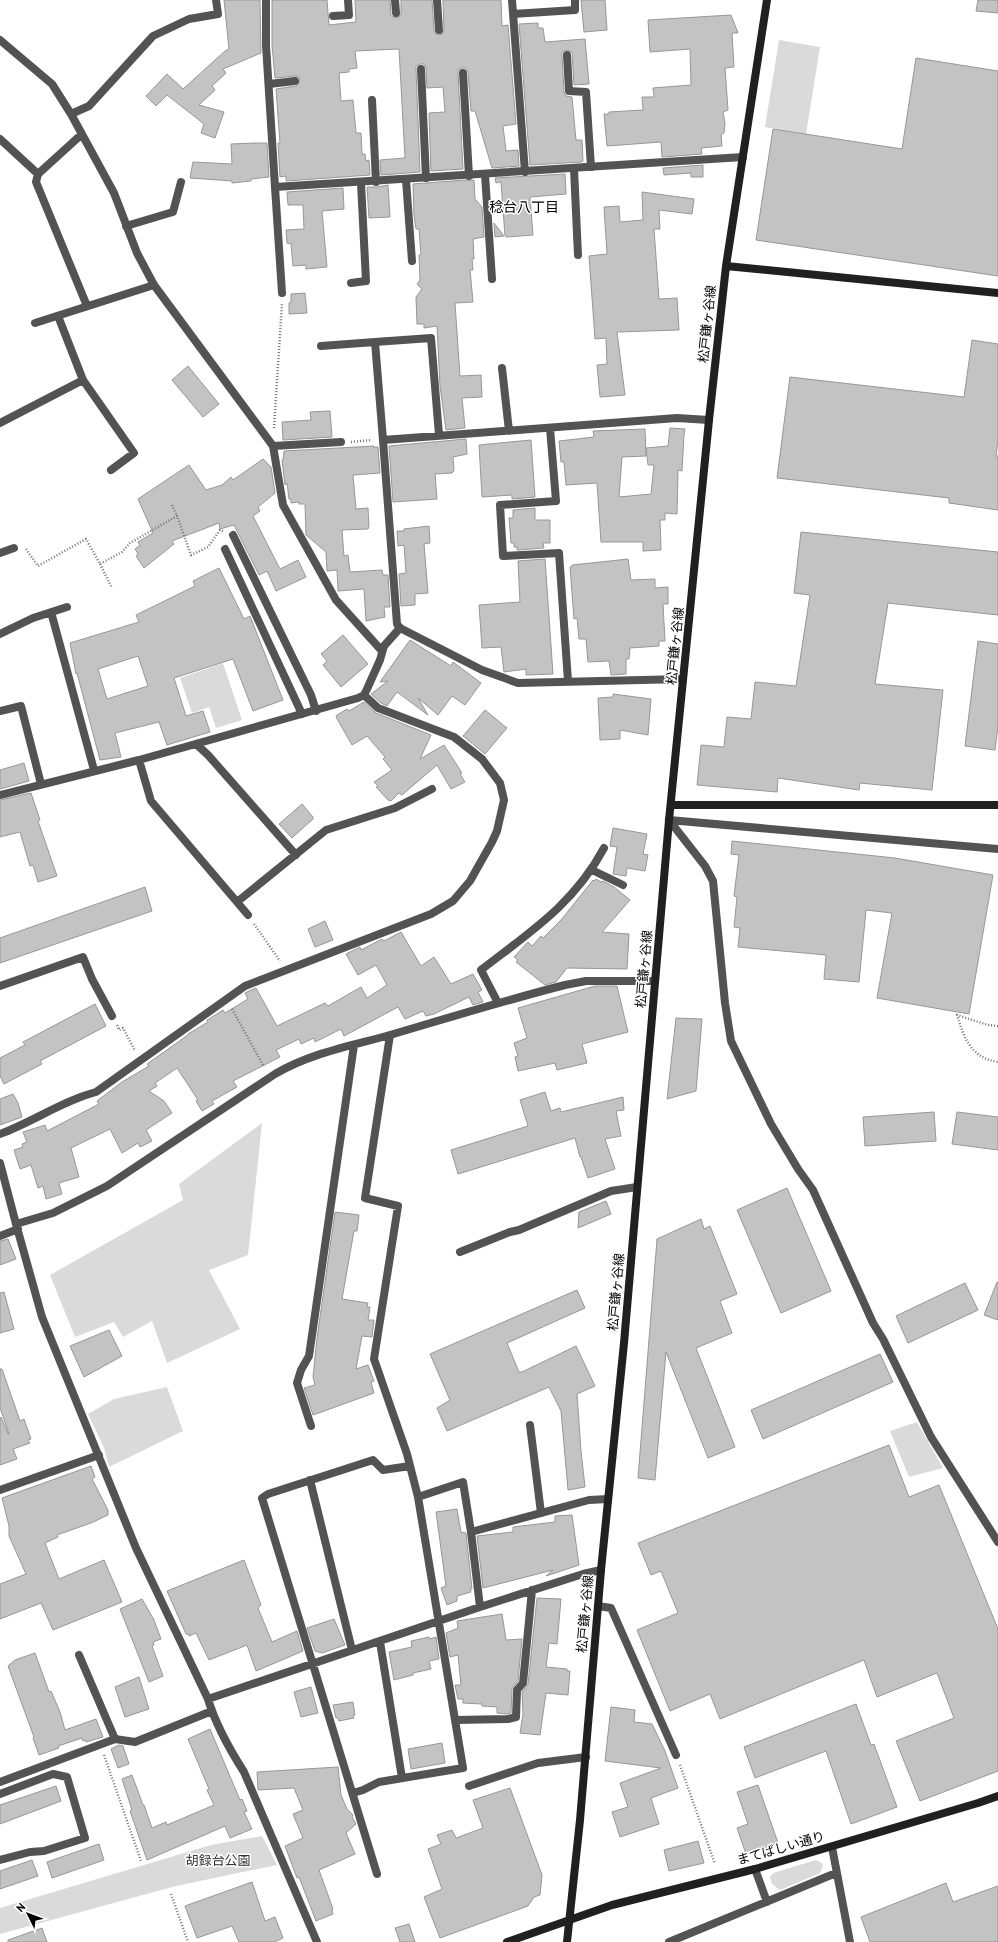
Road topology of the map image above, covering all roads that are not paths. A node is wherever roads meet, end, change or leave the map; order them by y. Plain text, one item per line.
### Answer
1 (216, 0) edge
2 (266, 0) edge
3 (348, 0) edge
4 (395, 0) edge
5 (437, 0) edge
6 (512, 0) edge
7 (575, 0) edge
8 (767, 0) edge
9 (396, 13) dead end
10 (513, 14) junction
11 (333, 16) dead end
12 (439, 30) dead end
13 (0, 40) edge
14 (567, 56) dead end
15 (421, 69) dead end
16 (463, 73) dead end
17 (296, 82) dead end
18 (269, 84) junction
19 (372, 100) dead end
20 (71, 114) junction
21 (82, 134) junction
22 (0, 139) edge
23 (743, 157) junction
24 (591, 167) junction
25 (574, 169) junction
26 (525, 172) junction
27 (38, 174) junction
28 (485, 175) junction
29 (469, 176) junction
30 (426, 178) junction
31 (406, 180) junction
32 (181, 182) dead end
33 (360, 182) junction
34 (376, 182) junction
35 (275, 187) junction
36 (126, 226) junction
37 (578, 255) dead end
38 (412, 261) dead end
39 (726, 266) junction
40 (492, 279) dead end
41 (351, 283) dead end
42 (154, 286) junction
43 (282, 293) road end
44 (998, 293) edge
45 (87, 306) junction
46 (58, 316) junction
47 (35, 323) dead end
48 (374, 342) junction
49 (321, 346) dead end
50 (502, 368) dead end
51 (83, 380) junction
52 (709, 420) junction
53 (0, 423) edge
54 (550, 428) junction
55 (509, 430) junction
56 (439, 435) junction
57 (383, 440) junction
58 (341, 442) road end
59 (271, 444) junction
60 (111, 470) dead end
61 (233, 535) road end
62 (14, 548) road end
63 (225, 549) dead end
64 (0, 553) edge
65 (67, 608) dead end
66 (50, 612) junction
67 (400, 628) junction
68 (0, 634) edge
69 (382, 651) junction
70 (683, 679) junction
71 (568, 681) junction
72 (364, 695) junction
73 (0, 711) edge
74 (316, 711) junction
75 (302, 714) junction
76 (196, 744) junction
77 (139, 760) junction
78 (94, 770) junction
79 (41, 784) junction
80 (432, 789) dead end
81 (0, 795) edge
82 (670, 805) junction
83 (998, 805) edge
84 (669, 820) junction
85 (604, 848) dead end
86 (998, 848) edge
87 (296, 855) junction
88 (592, 870) junction
89 (623, 884) dead end
90 (237, 902) junction
91 (248, 915) road end
92 (655, 981) junction
93 (0, 986) edge
94 (498, 1003) junction
95 (112, 1016) road end
96 (390, 1035) junction
97 (354, 1045) junction
98 (0, 1134) edge
99 (0, 1163) edge
100 (637, 1187) junction
101 (17, 1226) junction
102 (0, 1236) edge
103 (460, 1252) dead end
104 (530, 1425) dead end
105 (311, 1426) dead end
106 (99, 1455) junction
107 (410, 1466) junction
108 (0, 1480) edge
109 (310, 1480) junction
110 (2, 1489) edge
111 (418, 1497) junction
112 (608, 1499) junction
113 (541, 1513) junction
114 (471, 1532) junction
115 (998, 1542) edge
116 (601, 1570) junction
117 (532, 1590) junction
118 (598, 1606) junction
119 (480, 1607) junction
120 (437, 1622) junction
121 (380, 1642) junction
122 (352, 1650) junction
123 (79, 1655) dead end
124 (314, 1665) junction
125 (208, 1700) junction
126 (212, 1711) junction
127 (456, 1720) junction
128 (115, 1739) junction
129 (676, 1755) road end
130 (586, 1757) junction
131 (402, 1778) junction
132 (0, 1782) edge
133 (469, 1786) dead end
134 (353, 1793) junction
135 (0, 1794) edge
136 (998, 1796) edge
137 (832, 1847) junction
138 (0, 1860) edge
139 (755, 1869) junction
140 (836, 1873) junction
141 (377, 1874) dead end
142 (767, 1902) junction
143 (570, 1920) junction
144 (315, 1942) edge
145 (507, 1942) edge
146 (567, 1942) edge
147 (669, 1942) edge
148 (850, 1942) edge

1 - 20 street
2 - 18 street
3 - 11 street
4 - 9 street
5 - 12 street
6 - 10 street
7 - 10 street
8 - 23 main road, 松戸鎌ヶ谷線
10 - 26 street
13 - 20 street
14 - 24 street
15 - 30 street
16 - 29 street
17 - 18 street
18 - 35 street
19 - 34 street
20 - 21 street
21 - 27 street
21 - 36 street
22 - 27 street
23 - 24 street
23 - 39 main road, 松戸鎌ヶ谷線
24 - 25 street
25 - 26 street
25 - 37 street
26 - 28 street
27 - 45 street
28 - 29 street
28 - 40 street
29 - 30 street
30 - 31 street
31 - 34 street
31 - 38 street
32 - 36 street
33 - 34 street
33 - 35 street
33 - 41 street
35 - 43 street
36 - 42 street
39 - 44 main road
39 - 52 main road, 松戸鎌ヶ谷線
42 - 45 street
42 - 59 street
45 - 46 street
46 - 47 street
46 - 51 street
48 - 49 street
48 - 56 street
48 - 57 street
50 - 55 street
51 - 53 street
51 - 60 street
52 - 54 street
52 - 70 main road, 松戸鎌ヶ谷線
54 - 55 street
54 - 71 street
55 - 56 street
56 - 57 street
57 - 67 street
58 - 59 street
59 - 69 street
61 - 74 street
62 - 64 street
63 - 75 street
65 - 66 street
66 - 68 street
66 - 78 street
67 - 69 street
67 - 71 street
69 - 72 street
70 - 71 street
70 - 82 main road, 松戸鎌ヶ谷線
72 - 74 street
72 - 98 street
73 - 79 street
74 - 75 street
75 - 76 street
76 - 77 street
76 - 87 street
77 - 78 street
77 - 90 street
78 - 79 street
79 - 81 street
80 - 87 street
82 - 83 main road
82 - 84 main road, 松戸鎌ヶ谷線
84 - 86 street
84 - 92 main road, 松戸鎌ヶ谷線
84 - 115 street
85 - 88 street
87 - 90 street
88 - 89 street
88 - 94 street
90 - 91 street
92 - 94 street
92 - 100 main road, 松戸鎌ヶ谷線
93 - 95 street
94 - 96 street
96 - 97 street
96 - 107 street
97 - 101 street
97 - 105 street
99 - 101 street
100 - 103 street
100 - 112 main road, 松戸鎌ヶ谷線
101 - 102 street
101 - 106 street
104 - 113 street
106 - 110 street
106 - 125 street
107 - 109 street
107 - 111 street
108 - 110 street
109 - 122 street
109 - 124 street
111 - 114 street
111 - 120 street
112 - 113 street
112 - 116 main road, 松戸鎌ヶ谷線
113 - 114 street
114 - 119 street
116 - 117 street
116 - 118 main road, 松戸鎌ヶ谷線
117 - 119 street
117 - 127 street
118 - 129 street
118 - 130 main road, 松戸鎌ヶ谷線
119 - 120 street
120 - 121 street
120 - 127 street
121 - 122 street
121 - 131 street
122 - 124 street
123 - 128 street
124 - 125 street
124 - 134 street
125 - 126 street
126 - 128 street
126 - 144 street
127 - 131 street
128 - 132 street
130 - 133 street
130 - 143 main road, 松戸鎌ヶ谷線
131 - 134 street
134 - 141 street
135 - 138 street
136 - 137 main road, まてばしい通り
137 - 139 main road, まてばしい通り
137 - 140 street
139 - 142 street
139 - 143 main road, まてばしい通り
140 - 142 street
140 - 148 street
142 - 147 street
143 - 145 main road, まてばしい通り
143 - 146 main road, 松戸鎌ヶ谷線

